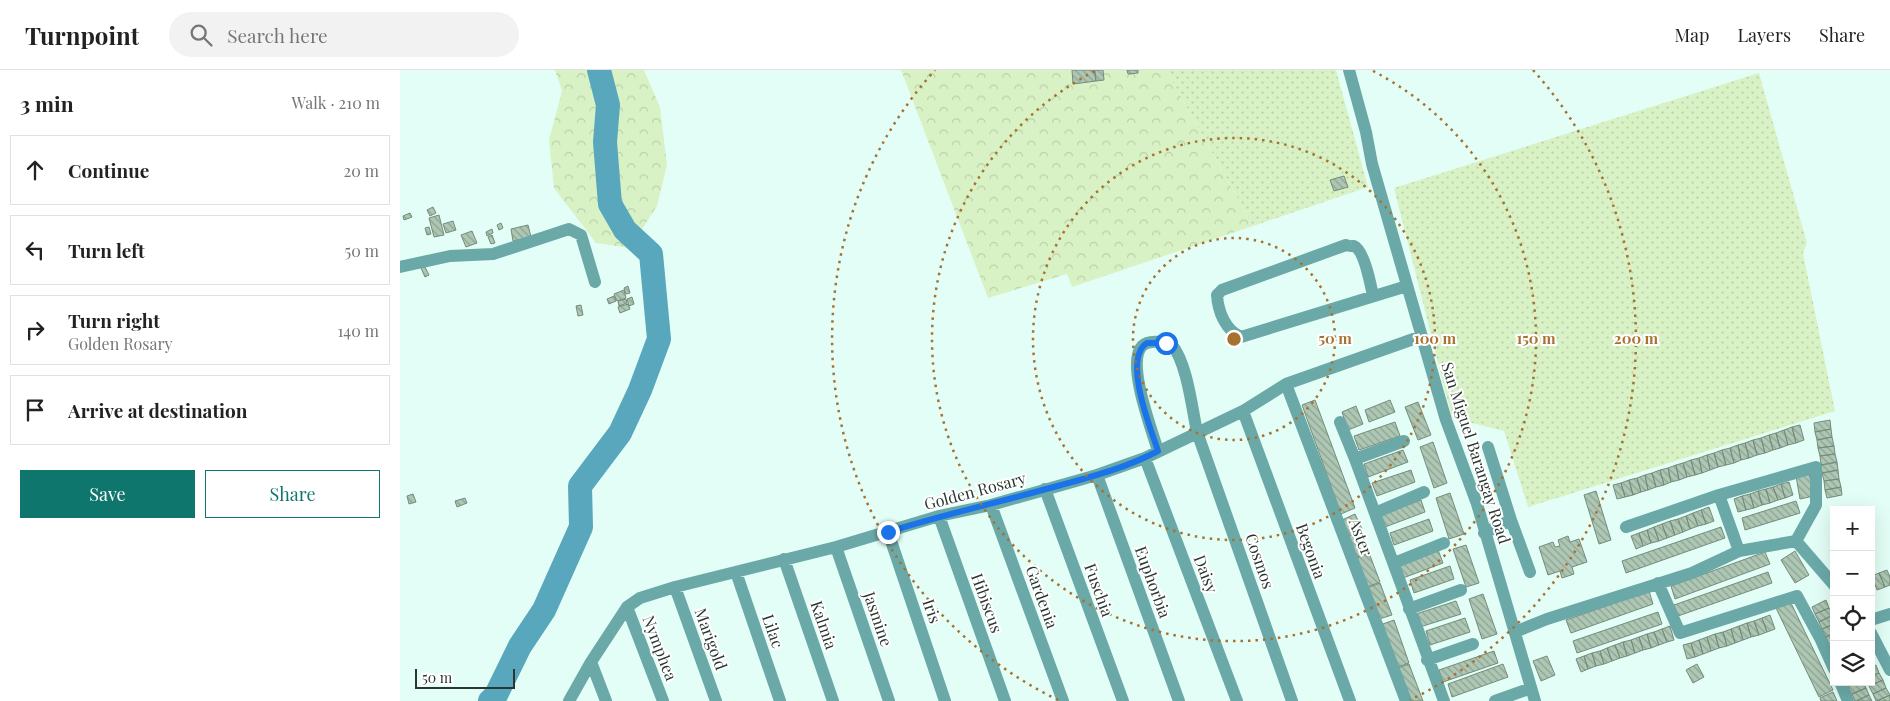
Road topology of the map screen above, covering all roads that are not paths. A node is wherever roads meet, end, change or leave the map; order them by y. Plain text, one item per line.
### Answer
1 (1349, 70) edge
2 (400, 267) edge
3 (596, 282) dead end
4 (1407, 286) junction
5 (1373, 296) junction
6 (1422, 336) junction
7 (1286, 384) junction
8 (1243, 411) junction
9 (1340, 422) dead end
10 (1197, 432) junction
11 (1404, 441) dead end
12 (1488, 447) dead end
13 (1158, 451) junction
14 (1146, 458) junction
15 (1355, 459) junction
16 (1097, 475) junction
17 (1045, 490) junction
18 (1424, 492) dead end
19 (1718, 496) junction
20 (991, 505) junction
21 (1375, 513) junction
22 (939, 516) junction
23 (1510, 520) junction
24 (1626, 527) dead end
25 (888, 532) junction
26 (1484, 533) junction
27 (1796, 541) junction
28 (1444, 543) dead end
29 (836, 547) junction
30 (1740, 552) junction
31 (784, 559) junction
32 (1394, 563) junction
33 (736, 572) junction
34 (1530, 572) dead end
35 (1830, 580) edge
36 (1658, 583) junction
37 (675, 587) junction
38 (1461, 590) dead end
39 (627, 607) junction
40 (1409, 609) junction
41 (1890, 614) edge
42 (1875, 619) edge
43 (1514, 632) junction
44 (1875, 641) edge
45 (1473, 644) dead end
46 (1427, 660) junction
47 (1830, 660) edge
48 (592, 662) junction
49 (1890, 670) edge
50 (1842, 686) edge
51 (1531, 688) junction
52 (569, 701) edge
53 (606, 701) edge
54 (663, 701) edge
55 (716, 701) edge
56 (780, 701) edge
57 (833, 701) edge
58 (889, 701) edge
59 (945, 701) edge
60 (1005, 701) edge
61 (1063, 701) edge
62 (1123, 701) edge
63 (1179, 701) edge
64 (1237, 701) edge
65 (1292, 701) edge
66 (1350, 701) edge
67 (1406, 701) edge
68 (1444, 701) edge
69 (1495, 701) edge
70 (1535, 701) edge
71 (1848, 701) edge

1 - 4 street, San Miguel Barangay Road
2 - 3 street
4 - 5 street
4 - 6 street, San Miguel Barangay Road
5 - 5 street
6 - 7 street, Golden Rosary
6 - 26 street, San Miguel Barangay Road
7 - 8 street, Golden Rosary
7 - 67 street, Aster
8 - 10 street, Golden Rosary
8 - 66 street, Begonia
9 - 15 street
10 - 13 street, Golden Rosary
10 - 13 street, Cosmos
10 - 65 street, Cosmos
11 - 15 street
12 - 23 street
13 - 14 street, Golden Rosary
14 - 16 street, Golden Rosary
14 - 64 street, Daisy
15 - 21 street
16 - 17 street, Golden Rosary
16 - 63 street, Euphorbia
17 - 20 street, Golden Rosary
17 - 62 street, Fuschia
18 - 21 street
19 - 24 street
19 - 27 street
19 - 30 street
20 - 22 street, Golden Rosary
20 - 61 street, Gardenia
21 - 32 street
22 - 25 street, Golden Rosary
22 - 60 street, Hibiscus
23 - 26 street
23 - 34 street
25 - 29 street, Golden Rosary
25 - 59 street, Iris
26 - 43 street, San Miguel Barangay Road
27 - 30 street
27 - 35 street
28 - 32 street
29 - 31 street, Golden Rosary
29 - 58 street, Jasmine
30 - 36 street
31 - 33 street, Golden Rosary
31 - 57 street, Kalmia
32 - 40 street
33 - 37 street, Golden Rosary
33 - 56 street, Lilac
36 - 43 street
36 - 47 street
37 - 39 street, Golden Rosary
37 - 55 street, Marigold
38 - 40 street
39 - 48 street, Golden Rosary
39 - 54 street, Nymphea
40 - 46 street
41 - 42 street
43 - 51 street, San Miguel Barangay Road
44 - 49 street
45 - 46 street
46 - 68 street
48 - 52 street, Golden Rosary
48 - 53 street
50 - 71 street
51 - 69 street
51 - 70 street, San Miguel Barangay Road

